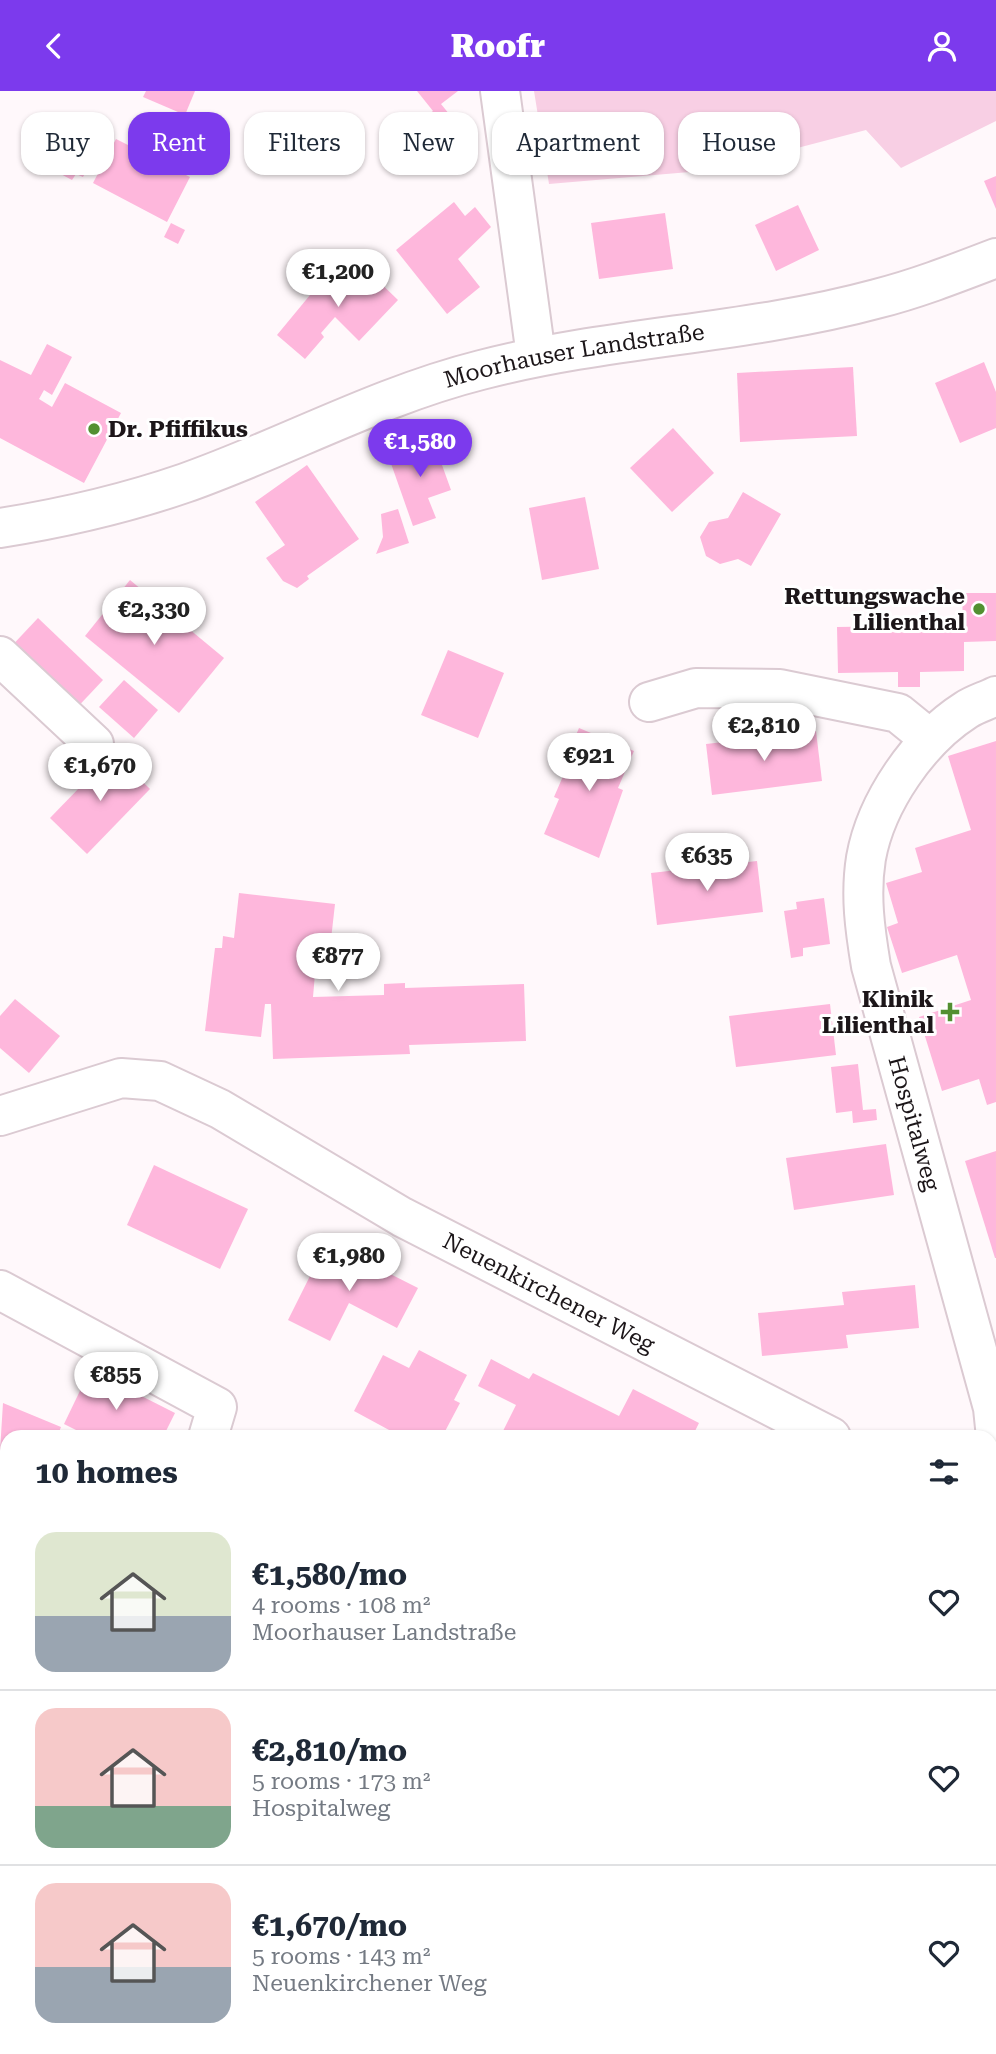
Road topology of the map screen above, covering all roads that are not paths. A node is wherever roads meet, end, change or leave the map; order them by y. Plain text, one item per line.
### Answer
1 (500, 91) edge
2 (995, 262) edge
3 (537, 356) junction
4 (0, 528) edge
5 (0, 656) edge
6 (996, 696) edge
7 (649, 702) dead end
8 (930, 740) junction
9 (94, 744) dead end
10 (0, 1116) edge
11 (0, 1290) edge
12 (210, 1430) edge
13 (817, 1430) edge
14 (995, 1430) edge

1 - 3 street
2 - 3 street, Moorhauser Landstraße
3 - 4 street, Moorhauser Landstraße
5 - 9 street
6 - 8 street, Hospitalweg
7 - 8 street
8 - 14 street, Hospitalweg
10 - 13 street, Neuenkirchener Weg
11 - 12 street

